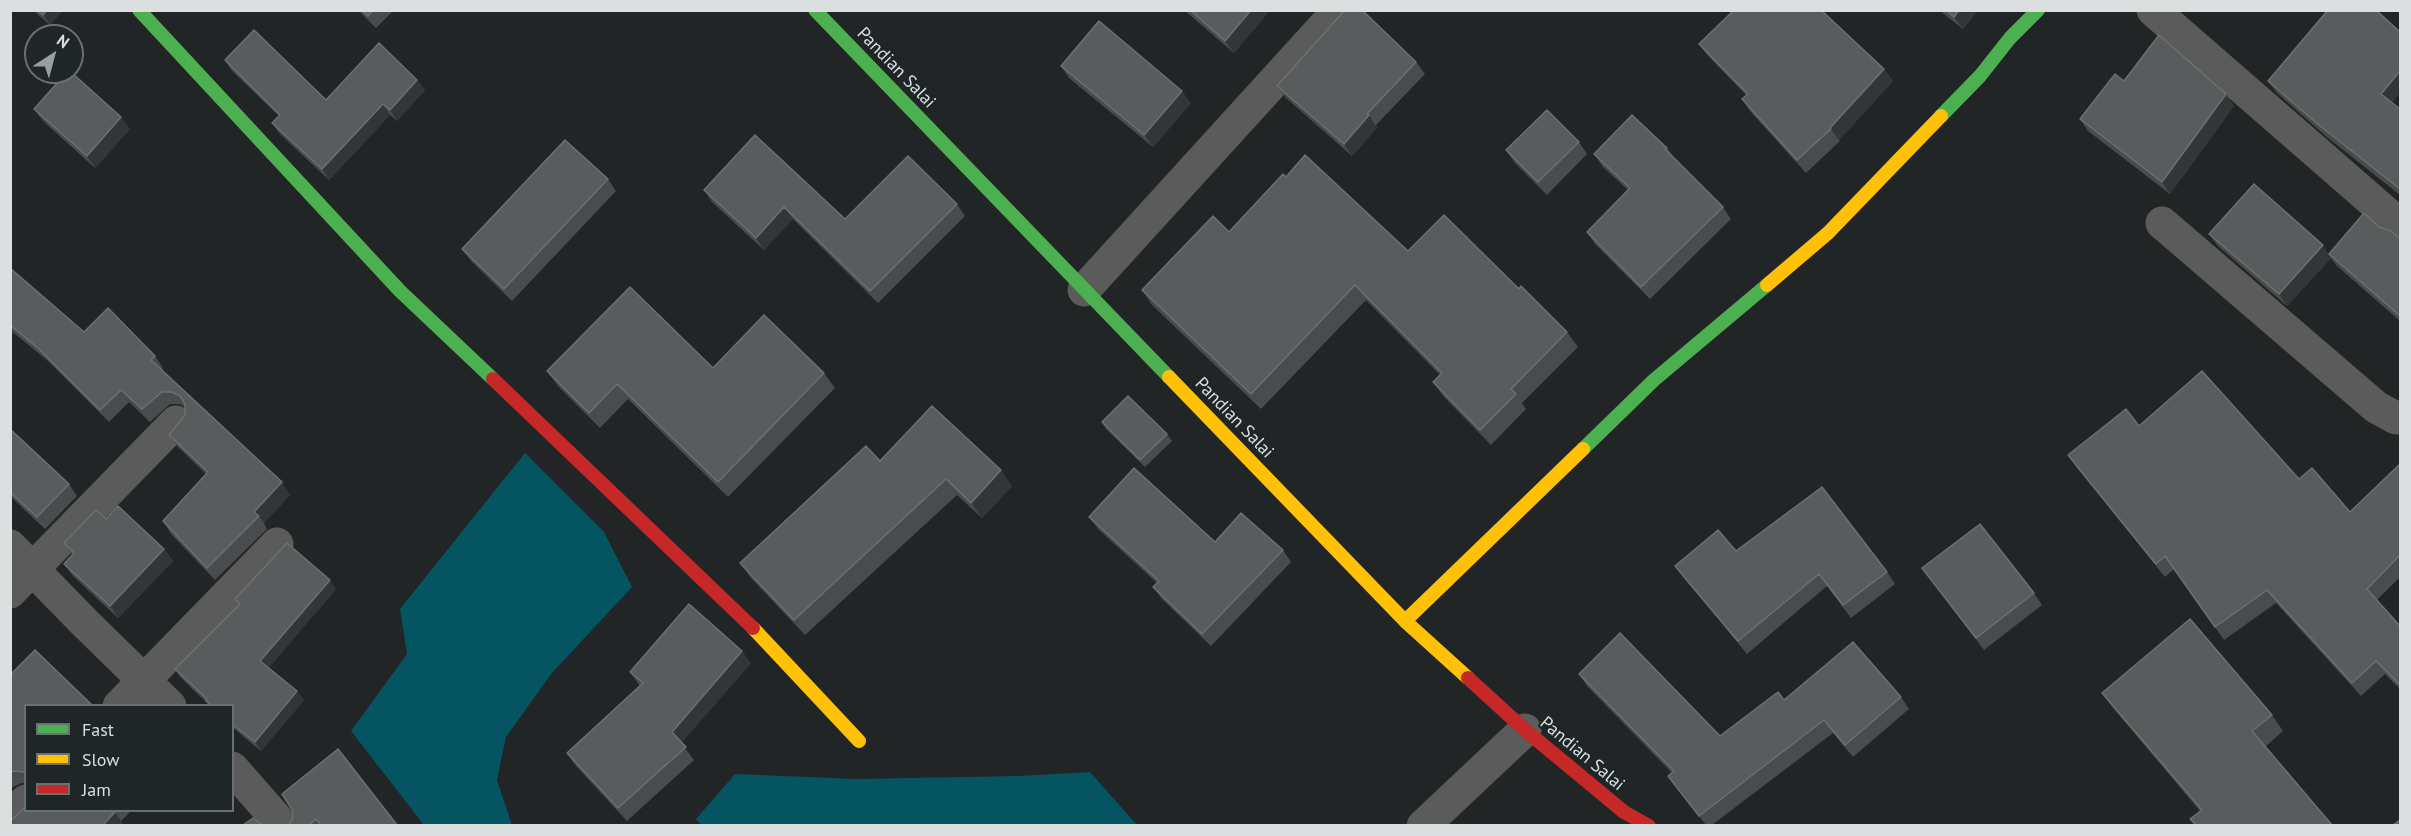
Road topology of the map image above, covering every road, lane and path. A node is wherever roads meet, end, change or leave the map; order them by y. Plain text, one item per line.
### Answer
1 (139, 10) edge
2 (815, 10) edge
3 (2038, 10) edge
4 (2152, 10) edge
5 (1331, 13) edge
6 (2162, 223) dead end
7 (2400, 225) edge
8 (1084, 290) junction
9 (2400, 417) edge
10 (176, 422) edge
11 (277, 544) dead end
12 (10, 546) edge
13 (33, 569) junction
14 (10, 592) edge
15 (1405, 621) junction
16 (144, 680) junction
17 (120, 704) edge
18 (169, 704) edge
19 (1525, 730) junction
20 (859, 741) dead end
21 (234, 770) edge
22 (24, 803) edge
23 (10, 816) edge
24 (283, 825) edge
25 (1424, 825) edge
26 (1648, 825) edge

1 - 20 street
2 - 8 street, Pandian Salai
3 - 15 street
4 - 7 street
5 - 8 street
6 - 9 street
8 - 15 street, Pandian Salai
10 - 13 street
11 - 16 street
12 - 13 street
13 - 14 street
13 - 16 street
15 - 19 street, Pandian Salai
16 - 17 street
16 - 18 street
19 - 25 street
19 - 26 street, Pandian Salai
21 - 24 street
22 - 23 street

